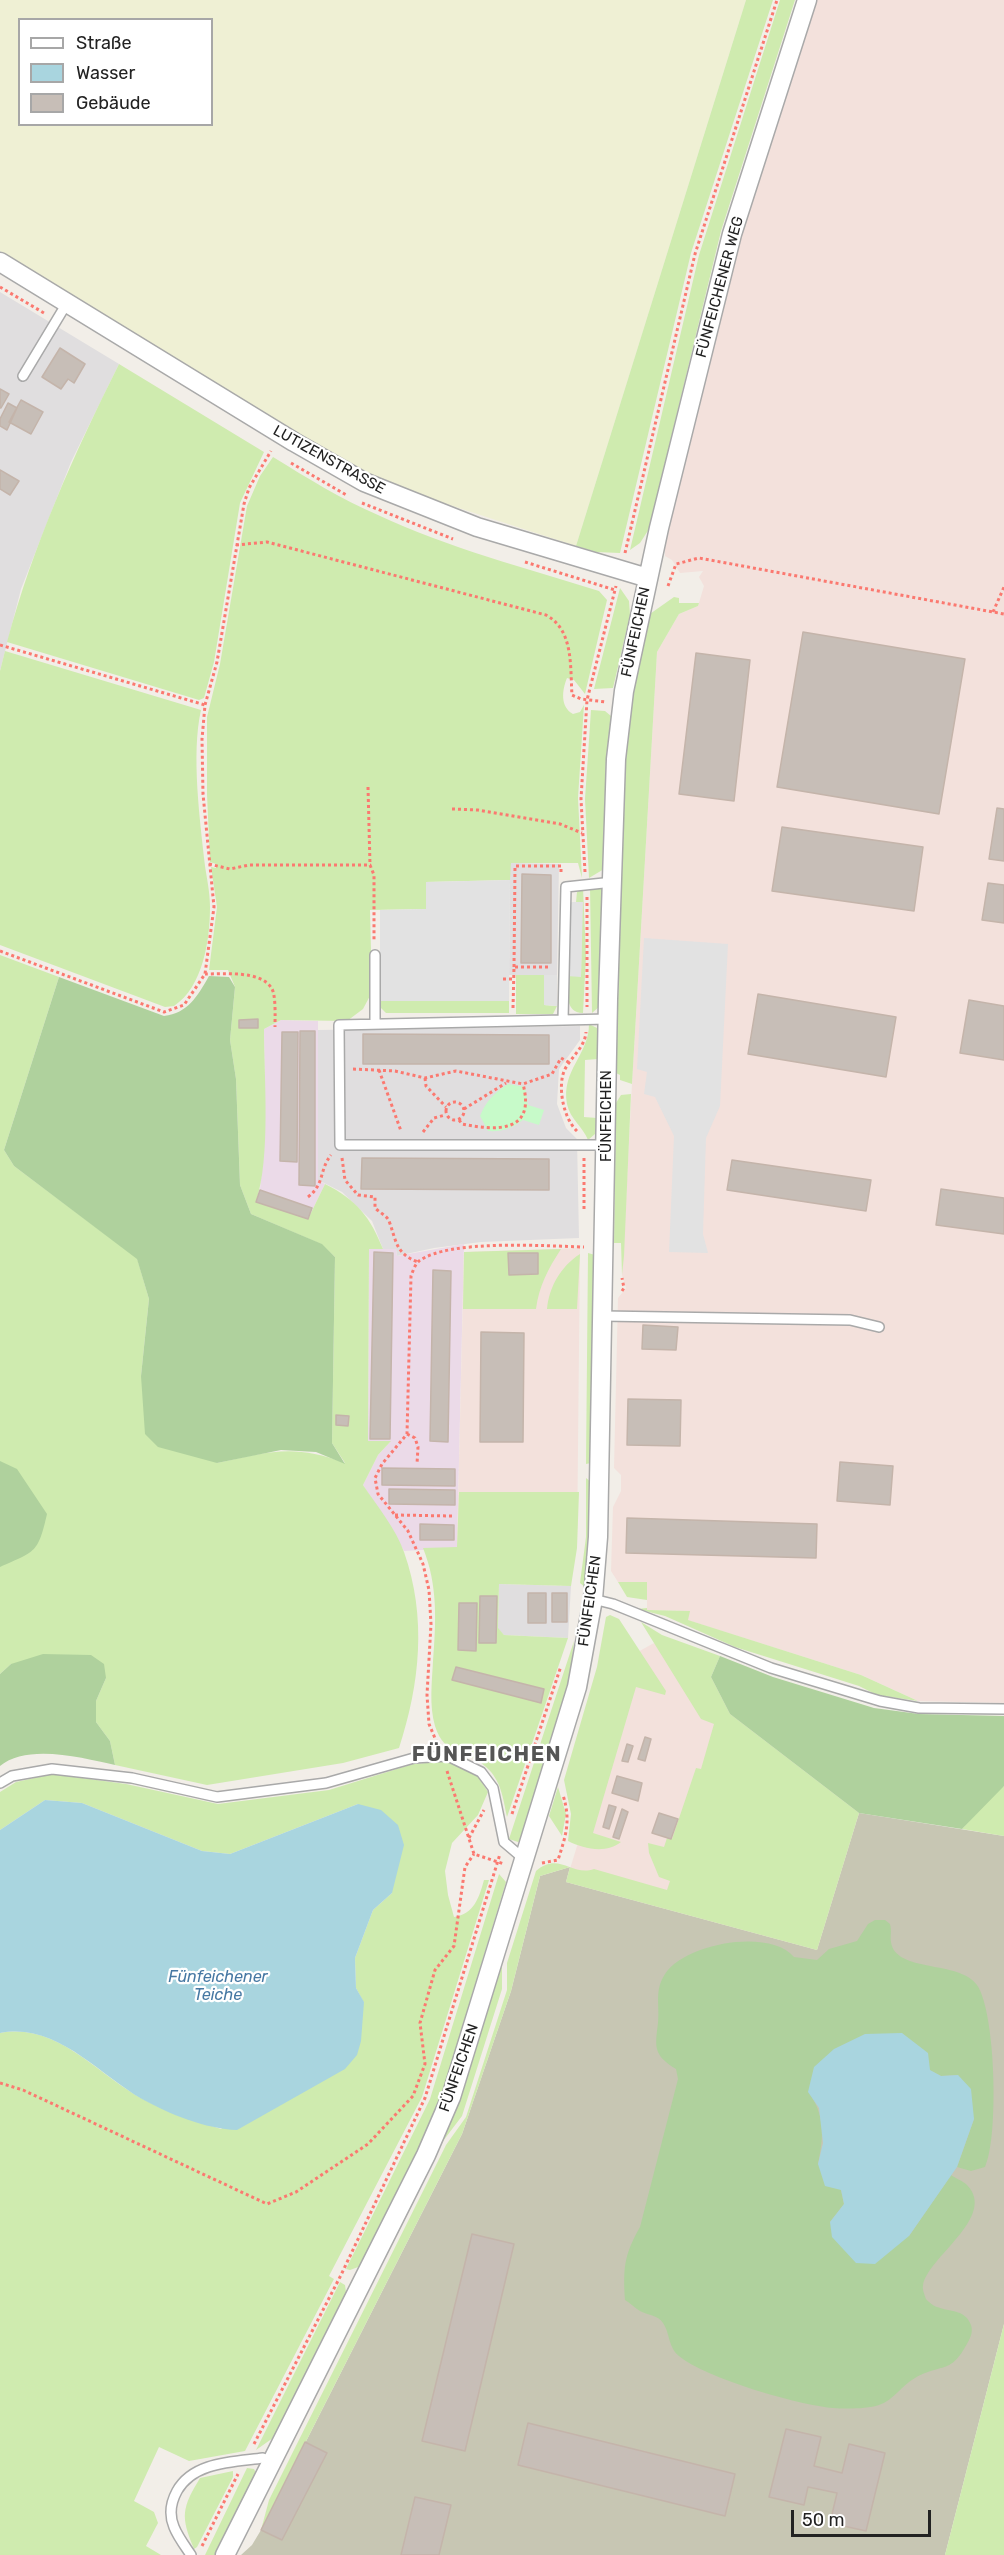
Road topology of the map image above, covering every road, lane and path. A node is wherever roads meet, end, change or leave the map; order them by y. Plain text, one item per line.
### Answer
1 (807, 0) edge
2 (0, 262) edge
3 (67, 303) junction
4 (23, 376) dead end
5 (271, 451) dead end
6 (236, 545) junction
7 (648, 578) junction
8 (668, 586) dead end
9 (1004, 587) edge
10 (993, 612) junction
11 (1004, 614) edge
12 (0, 645) edge
13 (587, 700) dead end
14 (205, 705) junction
15 (368, 787) dead end
16 (452, 809) dead end
17 (582, 833) dead end
18 (208, 864) junction
19 (370, 865) junction
20 (613, 882) junction
21 (567, 887) junction
22 (0, 951) edge
23 (375, 955) joint
24 (514, 967) junction
25 (564, 968) junction
26 (205, 974) junction
27 (503, 979) dead end
28 (514, 979) junction
29 (608, 1019) junction
30 (513, 1020) junction
31 (563, 1020) junction
32 (375, 1022) junction
33 (276, 1026) dead end
34 (570, 1063) dead end
35 (339, 1069) junction
36 (379, 1070) junction
37 (425, 1078) junction
38 (508, 1082) junction
39 (523, 1084) junction
40 (446, 1107) junction
41 (464, 1109) junction
42 (446, 1115) junction
43 (459, 1120) junction
44 (340, 1144) junction
45 (409, 1145) junction
46 (607, 1145) junction
47 (308, 1197) dead end
48 (584, 1258) dead end
49 (418, 1262) junction
50 (603, 1316) junction
51 (879, 1327) dead end
52 (407, 1434) junction
53 (417, 1464) dead end
54 (395, 1515) junction
55 (452, 1516) dead end
56 (593, 1599) junction
57 (562, 1661) dead end
58 (1004, 1709) edge
59 (448, 1756) junction
60 (0, 1783) edge
61 (494, 1794) junction
62 (469, 1838) junction
63 (504, 1842) junction
64 (474, 1854) junction
65 (498, 1862) junction
66 (522, 1864) junction
67 (0, 2083) edge
68 (246, 2460) junction
69 (271, 2462) junction
70 (191, 2555) edge
71 (198, 2555) edge
72 (225, 2555) edge

1 - 7 street, FÜNFEICHENER WEG
2 - 3 street, LUTIZENSTRASSE
3 - 4 lane
3 - 7 street, LUTIZENSTRASSE
5 - 6 path
6 - 13 path
6 - 14 path
7 - 20 street, FÜNFEICHEN
8 - 10 path
9 - 10 path
10 - 11 path
12 - 14 path
14 - 18 path
15 - 19 path
16 - 17 path
18 - 19 path
18 - 26 path
19 - 23 path
20 - 21 lane
20 - 29 street, FÜNFEICHEN
21 - 24 path
21 - 25 lane
22 - 26 path
23 - 32 lane
24 - 25 path
24 - 28 path
25 - 31 lane
26 - 33 path
27 - 28 path
28 - 30 path
29 - 31 lane
29 - 46 street, FÜNFEICHEN
30 - 31 lane
30 - 32 lane
32 - 35 lane
34 - 39 path
35 - 36 path
35 - 44 lane
36 - 37 path
36 - 45 path
37 - 38 path
37 - 40 path
38 - 39 path
38 - 41 path
39 - 43 path
40 - 41 path
40 - 42 path
41 - 43 path
42 - 43 path
42 - 45 path
44 - 45 lane
44 - 47 path
44 - 49 path
45 - 46 lane
46 - 50 street, FÜNFEICHEN
48 - 49 path
49 - 52 path
50 - 51 lane
50 - 56 street, FÜNFEICHEN
52 - 53 path
52 - 54 path
54 - 55 path
54 - 59 path
56 - 58 lane
56 - 66 street, FÜNFEICHEN
57 - 63 path
59 - 60 lane
59 - 61 lane
59 - 62 path
61 - 62 path
61 - 63 lane
62 - 64 path
63 - 65 path
63 - 66 lane
64 - 65 path
64 - 67 path
65 - 66 path
65 - 68 path
66 - 69 street, FÜNFEICHEN
68 - 69 lane
68 - 70 lane
68 - 71 path
69 - 72 street, FÜNFEICHEN

